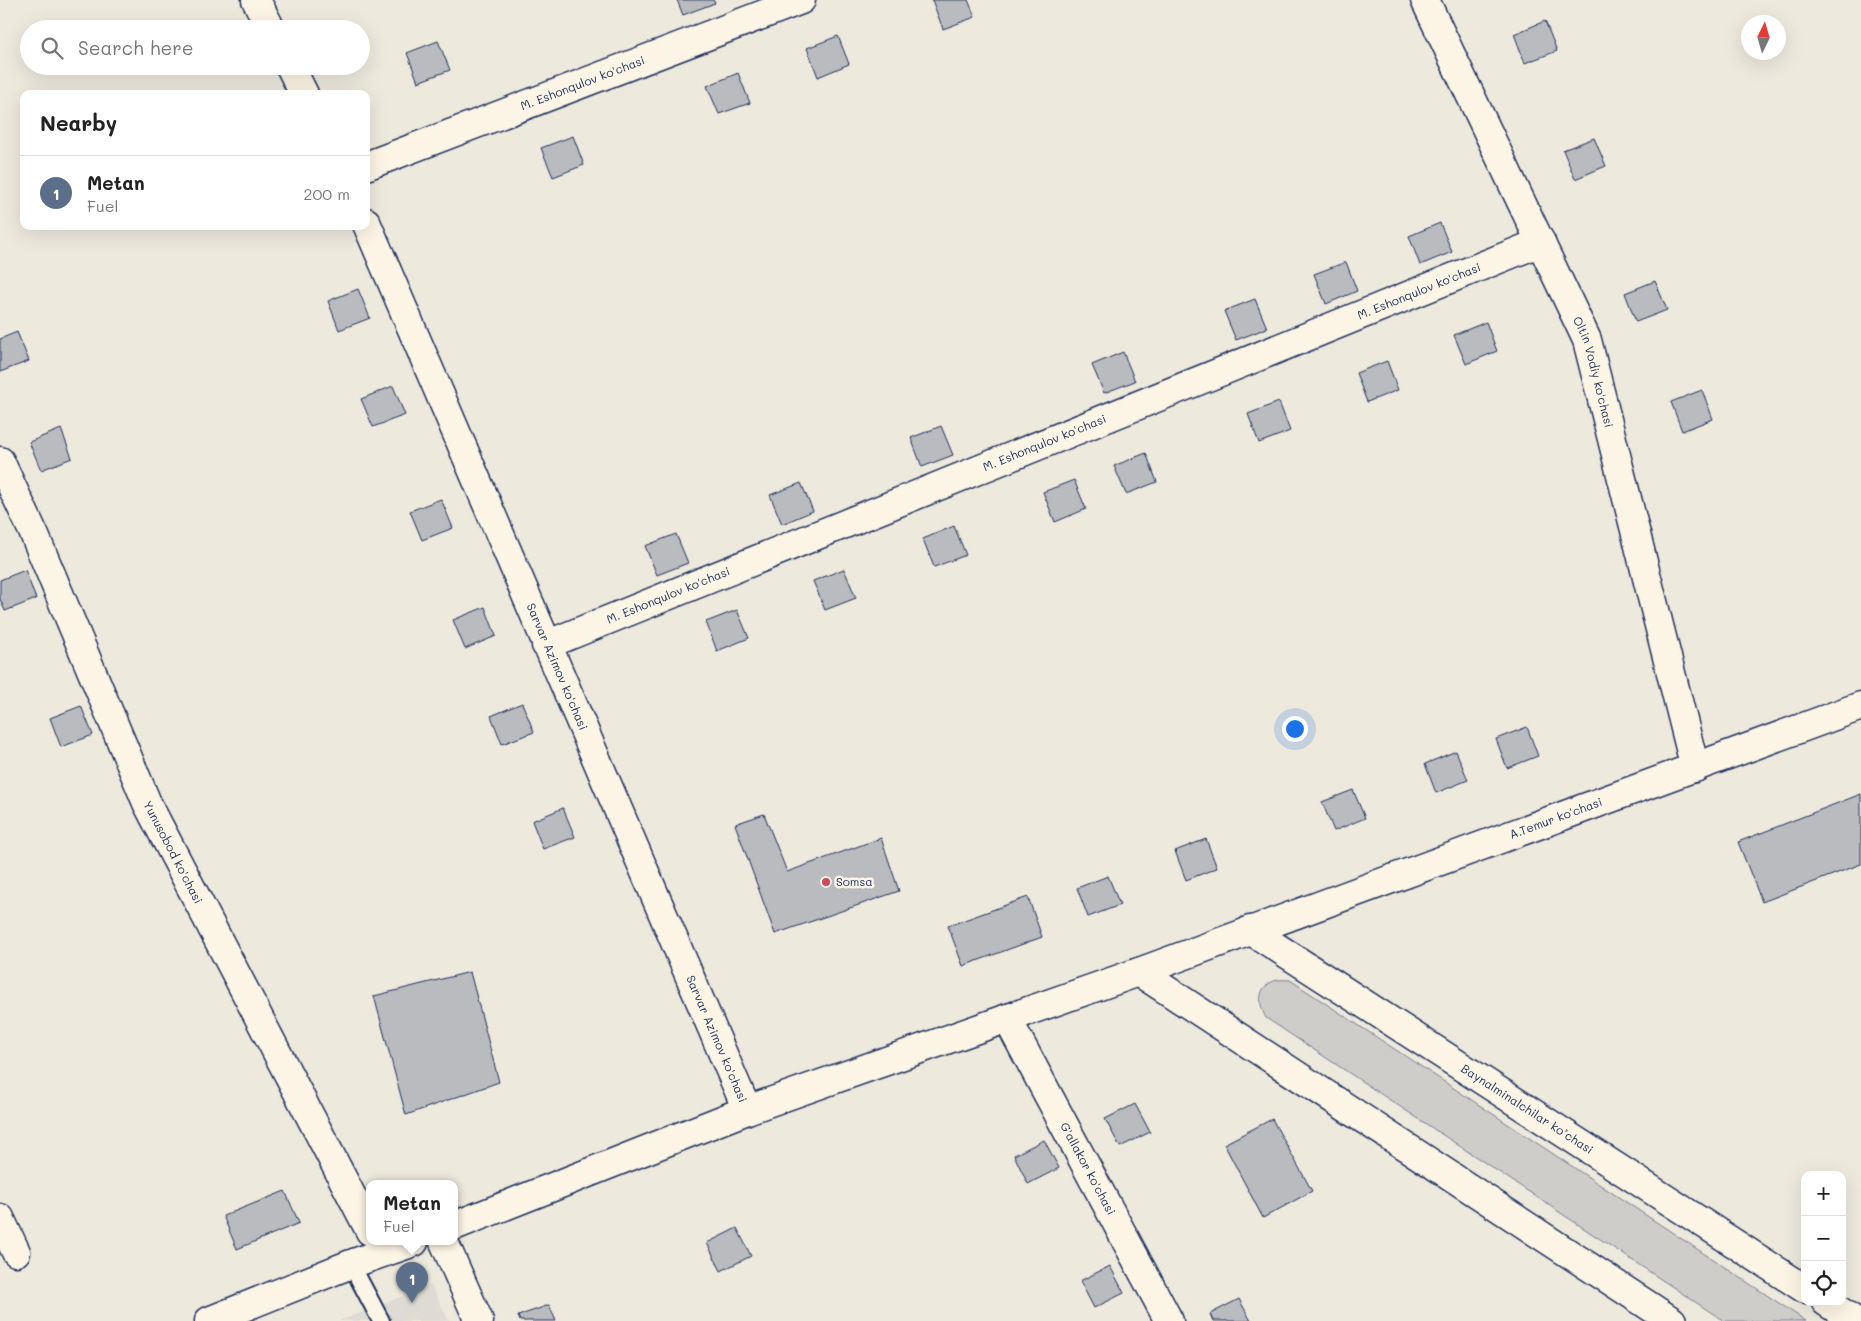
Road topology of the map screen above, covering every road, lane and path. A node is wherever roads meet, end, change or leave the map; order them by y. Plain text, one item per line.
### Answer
1 (256, 0) edge
2 (800, 0) edge
3 (1425, 0) edge
4 (266, 20) edge
5 (294, 75) edge
6 (302, 90) edge
7 (370, 164) edge
8 (369, 230) edge
9 (1541, 242) junction
10 (0, 461) edge
11 (546, 645) junction
12 (1861, 706) edge
13 (1695, 768) junction
14 (1250, 930) junction
15 (1139, 972) junction
16 (1007, 1018) junction
17 (747, 1110) junction
18 (0, 1218) edge
19 (458, 1224) edge
20 (366, 1225) edge
21 (372, 1245) edge
22 (445, 1245) edge
23 (16, 1252) dead end
24 (351, 1264) junction
25 (1801, 1286) edge
26 (1832, 1306) edge
27 (209, 1321) edge
28 (381, 1321) edge
29 (479, 1321) edge
30 (1169, 1321) edge
31 (1672, 1321) edge
32 (1855, 1321) edge

1 - 4 street
2 - 7 street, M. Eshonqulov ko'chasi
3 - 9 street, Oltin Vodiy ko'chasi
5 - 6 street
8 - 11 street, Sarvar Azimov ko'chasi
9 - 11 street, M. Eshonqulov ko'chasi
9 - 13 street, Oltin Vodiy ko'chasi
10 - 20 street, Yunusobod ko'chasi
11 - 17 street, Sarvar Azimov ko'chasi
12 - 13 street, A.Temur ko'chasi
13 - 14 street, A.Temur ko'chasi
14 - 15 street, A.Temur ko'chasi
14 - 25 street, Baynalminalchilar ko’chasi
15 - 16 street, A.Temur ko'chasi
15 - 31 street
16 - 17 street, A.Temur ko'chasi
16 - 30 street, G'allakor ko'chasi
17 - 19 street, A.Temur ko'chasi
18 - 23 street
21 - 24 street
22 - 29 street
24 - 27 street
24 - 28 lane
26 - 32 street

